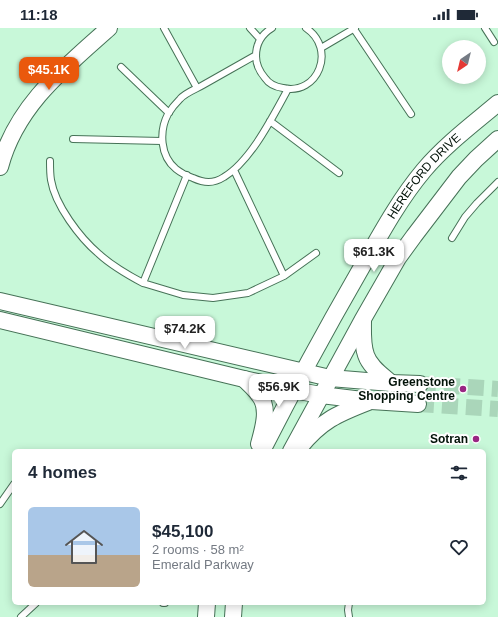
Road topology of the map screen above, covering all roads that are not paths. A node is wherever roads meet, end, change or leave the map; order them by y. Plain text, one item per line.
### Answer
1 (92, 28) edge
2 (108, 28) edge
3 (164, 28) edge
4 (250, 28) edge
5 (272, 28) edge
6 (306, 28) edge
7 (354, 28) edge
8 (485, 28) edge
9 (260, 39) junction
10 (494, 42) dead end
11 (321, 48) junction
12 (256, 55) junction
13 (121, 68) dead end
14 (197, 88) junction
15 (288, 89) junction
16 (498, 103) edge
17 (169, 113) junction
18 (411, 114) dead end
19 (270, 121) junction
20 (73, 139) dead end
21 (498, 139) edge
22 (162, 141) junction
23 (0, 145) edge
24 (50, 161) dead end
25 (0, 167) edge
26 (234, 170) junction
27 (339, 173) dead end
28 (187, 176) junction
29 (498, 182) edge
30 (452, 238) dead end
31 (316, 252) dead end
32 (284, 276) junction
33 (143, 283) junction
34 (0, 301) edge
35 (363, 319) junction
36 (0, 320) edge
37 (303, 372) junction
38 (330, 378) junction
39 (244, 379) junction
40 (391, 383) junction
41 (420, 384) tunnel mouth
42 (293, 390) junction
43 (321, 395) junction
44 (371, 401) junction
45 (418, 404) tunnel mouth
46 (257, 449) edge
47 (263, 449) edge
48 (292, 449) edge
49 (299, 449) edge
50 (12, 487) edge
51 (0, 504) edge
52 (34, 605) edge
53 (206, 605) edge
54 (234, 605) edge
55 (348, 605) edge
56 (21, 617) edge
57 (206, 617) edge
58 (233, 617) edge
59 (349, 617) edge

1 - 23 street
2 - 25 street
3 - 14 lane
4 - 9 lane
5 - 9 lane
6 - 11 lane
7 - 11 lane
7 - 18 lane
8 - 10 lane
9 - 12 lane
11 - 15 lane
12 - 14 lane
12 - 15 lane
13 - 17 lane
14 - 17 lane
15 - 19 lane
16 - 37 street, HEREFORD DRIVE
17 - 22 lane
19 - 26 lane
19 - 27 lane
20 - 22 lane
21 - 35 street
22 - 28 lane
24 - 33 lane
26 - 28 lane
26 - 32 lane
28 - 33 lane
29 - 30 lane
31 - 32 lane
32 - 33 lane
34 - 37 street
35 - 38 street
35 - 40 street
36 - 39 street
37 - 38 street
37 - 42 street, HEREFORD DRIVE
38 - 40 street
38 - 43 street
39 - 42 street
39 - 46 street
40 - 41 street
42 - 43 street
42 - 47 street, HEREFORD DRIVE
43 - 44 street
43 - 48 street
44 - 45 street
44 - 49 street
50 - 51 lane
52 - 56 lane
53 - 57 street
54 - 58 street
55 - 59 lane

